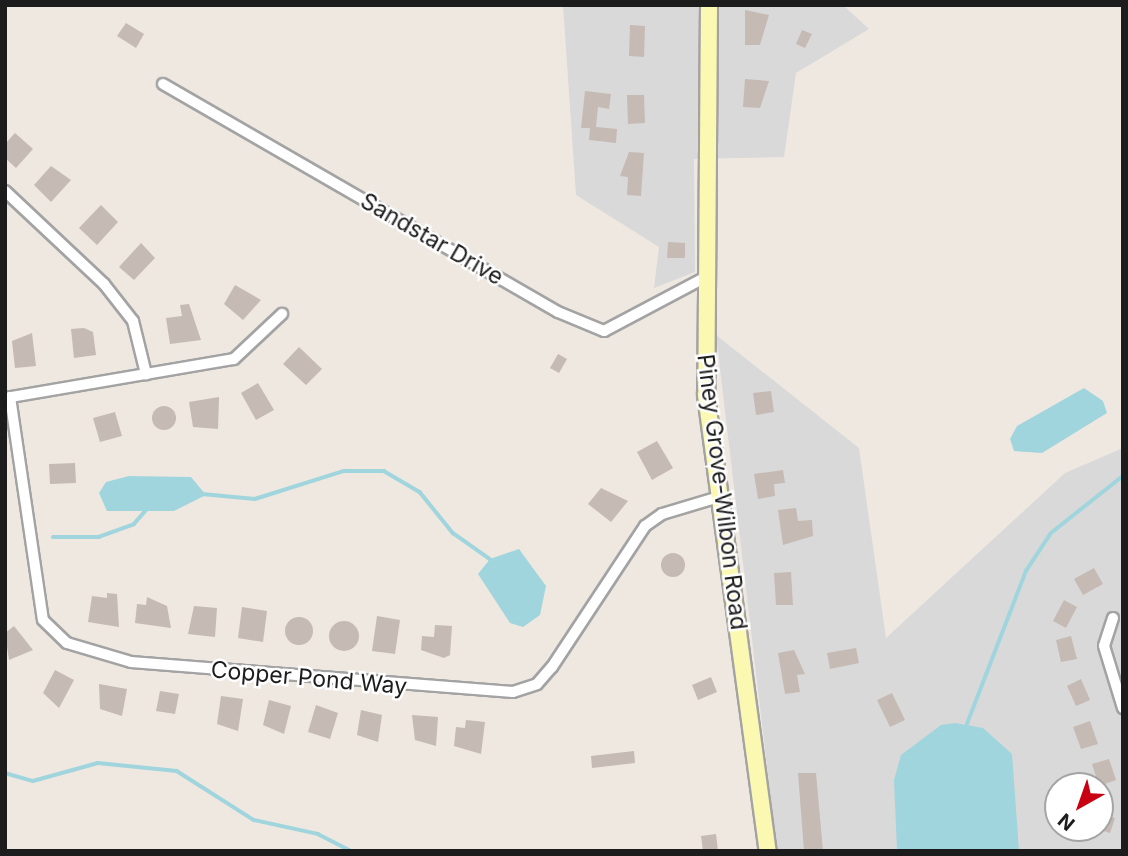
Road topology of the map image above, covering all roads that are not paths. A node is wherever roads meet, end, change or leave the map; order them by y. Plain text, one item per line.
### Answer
1 (709, 5) edge
2 (163, 84) dead end
3 (5, 191) edge
4 (704, 278) junction
5 (282, 313) dead end
6 (146, 374) junction
7 (8, 397) edge
8 (722, 496) junction
9 (1114, 618) dead end
10 (1123, 708) edge
11 (768, 851) edge

1 - 4 street, Piney Grove-Wilbon Road
2 - 4 street, Sandstar Drive
3 - 6 street
4 - 8 street, Piney Grove-Wilbon Road
5 - 6 street
6 - 7 street
7 - 8 street, Copper Pond Way
8 - 11 street, Piney Grove-Wilbon Road
9 - 10 street

